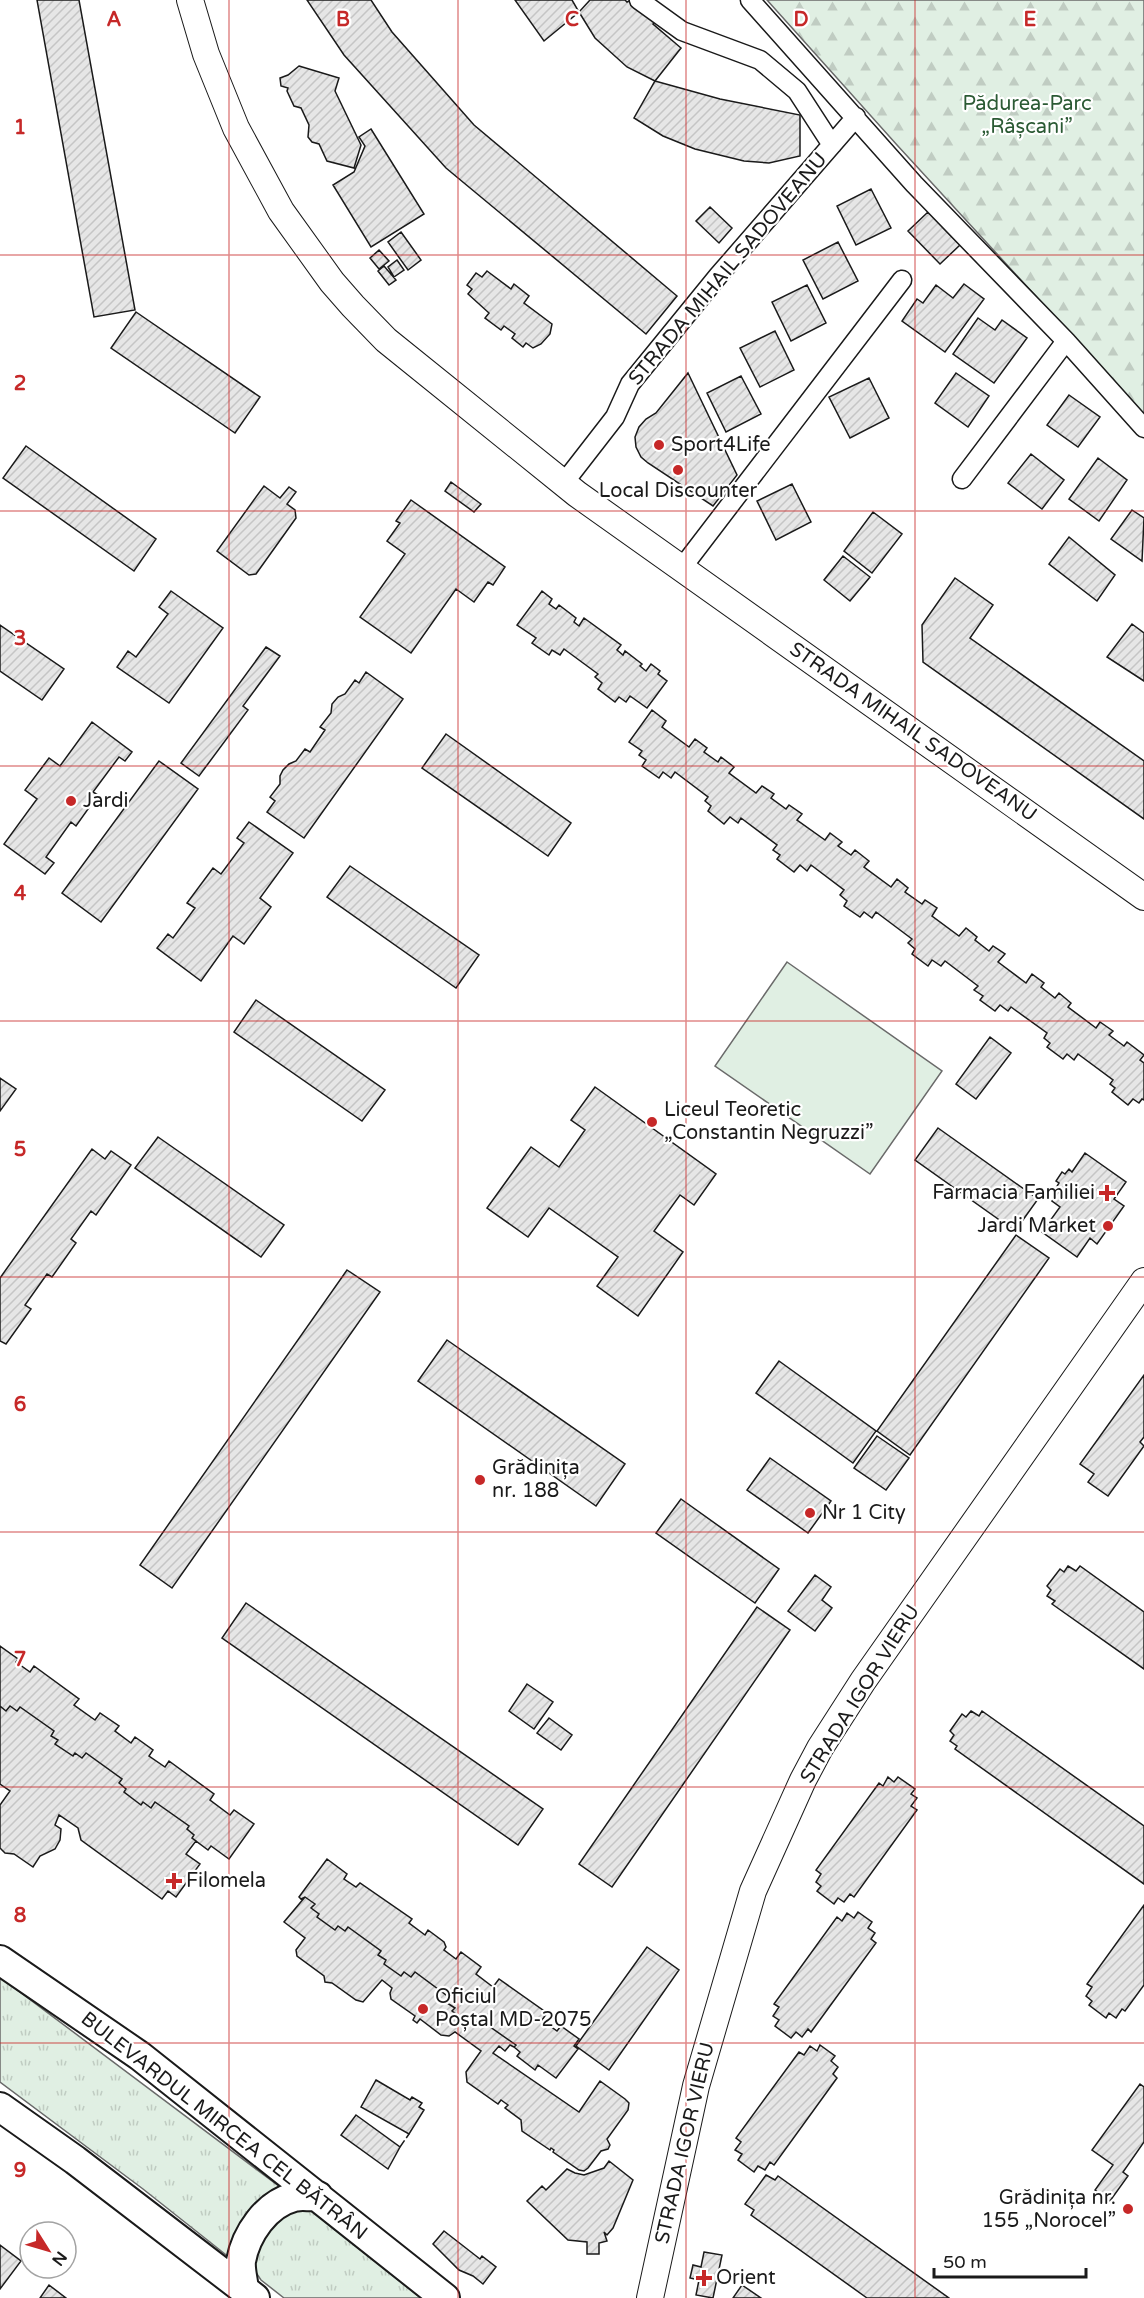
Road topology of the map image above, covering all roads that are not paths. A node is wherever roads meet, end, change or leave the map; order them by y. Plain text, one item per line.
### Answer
1 (190, 0) edge
2 (639, 0) edge
3 (750, 0) edge
4 (856, 117) junction
5 (832, 145) junction
6 (902, 280) dead end
7 (1066, 341) junction
8 (1144, 428) edge
9 (962, 479) dead end
10 (563, 484) junction
11 (681, 568) junction
12 (1144, 897) edge
13 (1144, 1281) edge
14 (0, 1960) edge
15 (0, 2107) edge
16 (318, 2196) junction
17 (250, 2294) edge
18 (445, 2298) edge
19 (650, 2298) edge

1 - 10 main road, STRADA MIHAIL SADOVEANU
2 - 5 street
3 - 4 street
4 - 5 street, STRADA MIHAIL SADOVEANU
4 - 7 street
5 - 10 street, STRADA MIHAIL SADOVEANU
6 - 11 street
7 - 8 street
7 - 9 street
10 - 11 main road, STRADA MIHAIL SADOVEANU
11 - 12 main road, STRADA MIHAIL SADOVEANU
13 - 19 main road, STRADA IGOR VIERU
14 - 16 main road, BULEVARDUL MIRCEA CEL BĂTRÂN
15 - 17 main road
16 - 17 main road
16 - 18 main road, BULEVARDUL MIRCEA CEL BĂTRÂN

